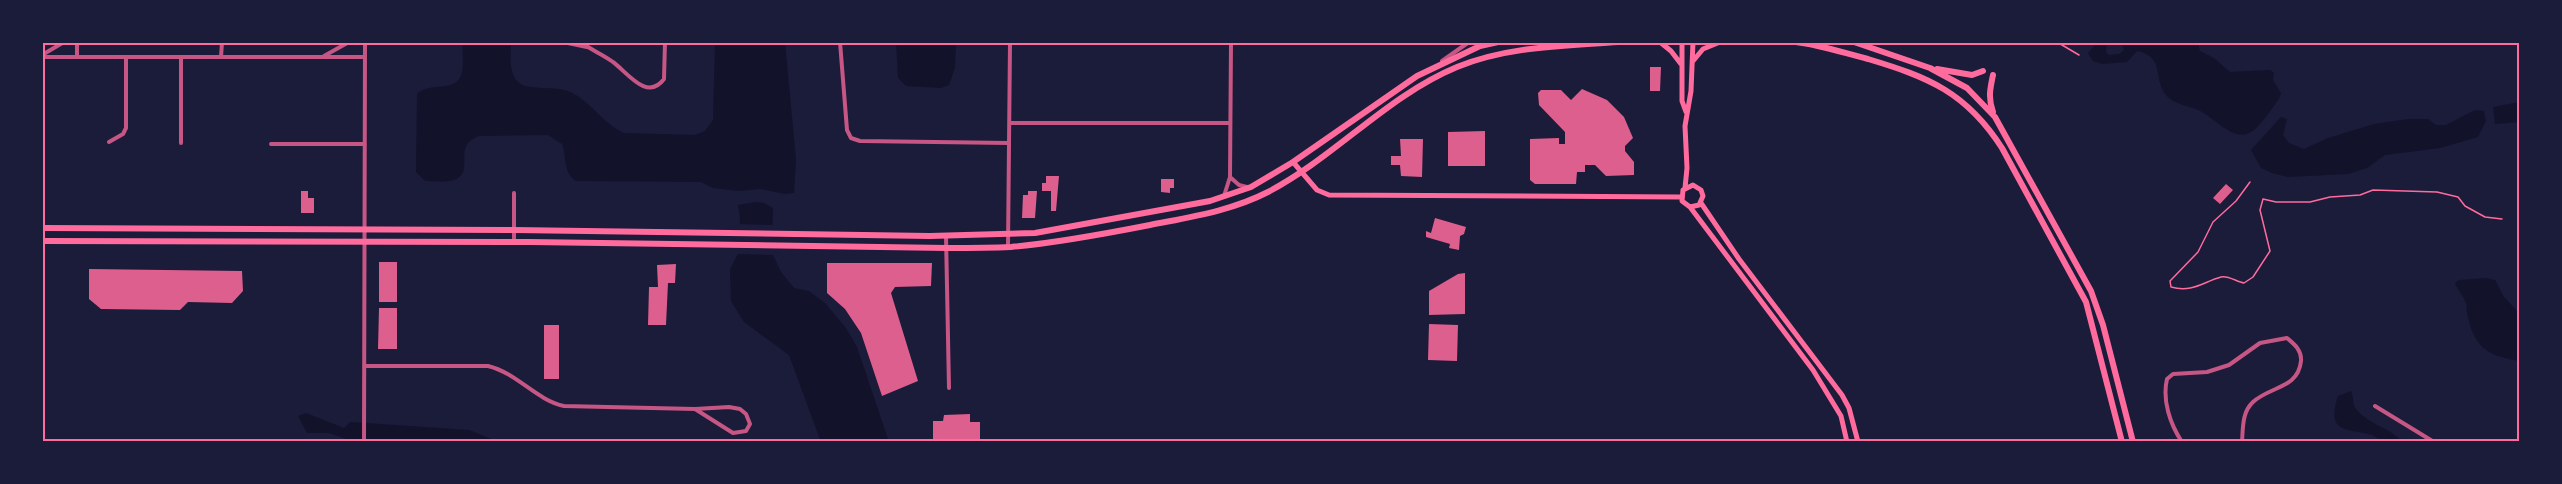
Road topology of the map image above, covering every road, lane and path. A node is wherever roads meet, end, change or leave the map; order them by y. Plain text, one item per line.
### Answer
1 (64, 42) edge
2 (77, 42) edge
3 (221, 42) edge
4 (349, 42) edge
5 (366, 42) edge
6 (402, 42) edge
7 (408, 42) edge
8 (563, 42) edge
9 (665, 42) edge
10 (840, 42) edge
11 (1010, 42) edge
12 (1231, 42) edge
13 (1469, 42) edge
14 (1498, 42) edge
15 (1618, 42) edge
16 (1660, 42) edge
17 (1682, 42) edge
18 (1693, 42) edge
19 (1720, 42) edge
20 (1796, 42) edge
21 (1854, 42) edge
22 (2057, 42) edge
23 (587, 45) edge
24 (2079, 55) dead end
25 (42, 56) edge
26 (77, 57) junction
27 (126, 57) junction
28 (181, 57) junction
29 (220, 57) junction
30 (317, 57) junction
31 (365, 57) junction
32 (1692, 62) junction
33 (1437, 65) junction
34 (1682, 65) junction
35 (1930, 68) junction
36 (1983, 71) dead end
37 (1993, 75) dead end
38 (1686, 112) junction
39 (1995, 117) junction
40 (1009, 123) junction
41 (1230, 123) junction
42 (109, 142) dead end
43 (181, 143) dead end
44 (1009, 143) junction
45 (271, 144) dead end
46 (365, 144) junction
47 (1293, 162) junction
48 (1687, 168) junction
49 (1300, 172) junction
50 (1230, 177) junction
51 (2250, 182) dead end
52 (1693, 186) junction
53 (1251, 187) junction
54 (1685, 188) junction
55 (514, 193) dead end
56 (1681, 197) junction
57 (1222, 198) junction
58 (1701, 203) junction
59 (1690, 207) junction
60 (2502, 219) dead end
61 (42, 228) edge
62 (364, 230) junction
63 (514, 230) junction
64 (712, 232) junction
65 (1008, 234) junction
66 (946, 236) junction
67 (42, 241) edge
68 (364, 241) junction
69 (514, 242) junction
70 (712, 244) junction
71 (1008, 247) junction
72 (947, 248) junction
73 (364, 366) junction
74 (949, 388) dead end
75 (2375, 406) dead end
76 (695, 409) junction
77 (364, 442) edge
78 (1847, 442) edge
79 (1858, 442) edge
80 (2122, 442) edge
81 (2133, 442) edge
82 (2182, 442) edge
83 (2242, 442) edge
84 (2434, 442) edge

1 - 25 street
2 - 26 street
3 - 29 street
4 - 30 street
5 - 31 street
6 - 7 street
8 - 23 street
9 - 23 street
10 - 44 street
11 - 40 street
12 - 41 street
13 - 33 street
14 - 33 main road
15 - 49 main road
16 - 34 main road
17 - 34 main road
18 - 32 main road
19 - 32 main road
20 - 80 main road
21 - 35 main road
22 - 24 path
25 - 26 street
26 - 27 street
27 - 28 street
27 - 42 street
28 - 29 street
28 - 43 street
29 - 30 street
30 - 31 street
31 - 46 street
32 - 38 main road
33 - 47 main road
34 - 38 main road
35 - 36 main road
35 - 39 main road
37 - 39 main road
38 - 48 main road
39 - 81 main road
40 - 41 street
40 - 44 street
41 - 50 street
44 - 65 street
45 - 46 street
46 - 62 street
47 - 49 main road
47 - 53 main road
48 - 52 main road
48 - 54 main road
49 - 56 main road
49 - 71 main road
50 - 53 street
50 - 57 street
51 - 60 path
52 - 54 main road
52 - 58 main road
53 - 57 main road
54 - 56 main road
55 - 63 street
56 - 59 main road
57 - 65 main road
58 - 59 main road
58 - 79 main road
59 - 78 main road
61 - 62 main road
62 - 63 main road
62 - 68 street
63 - 64 main road
63 - 69 street
64 - 66 main road
64 - 70 main road
65 - 66 main road
65 - 71 street
66 - 72 street
67 - 68 main road
68 - 69 main road
68 - 73 street
69 - 70 main road
70 - 72 main road
71 - 72 main road
72 - 74 street
73 - 76 street
73 - 77 street
75 - 84 street
76 - 76 street
82 - 83 street

